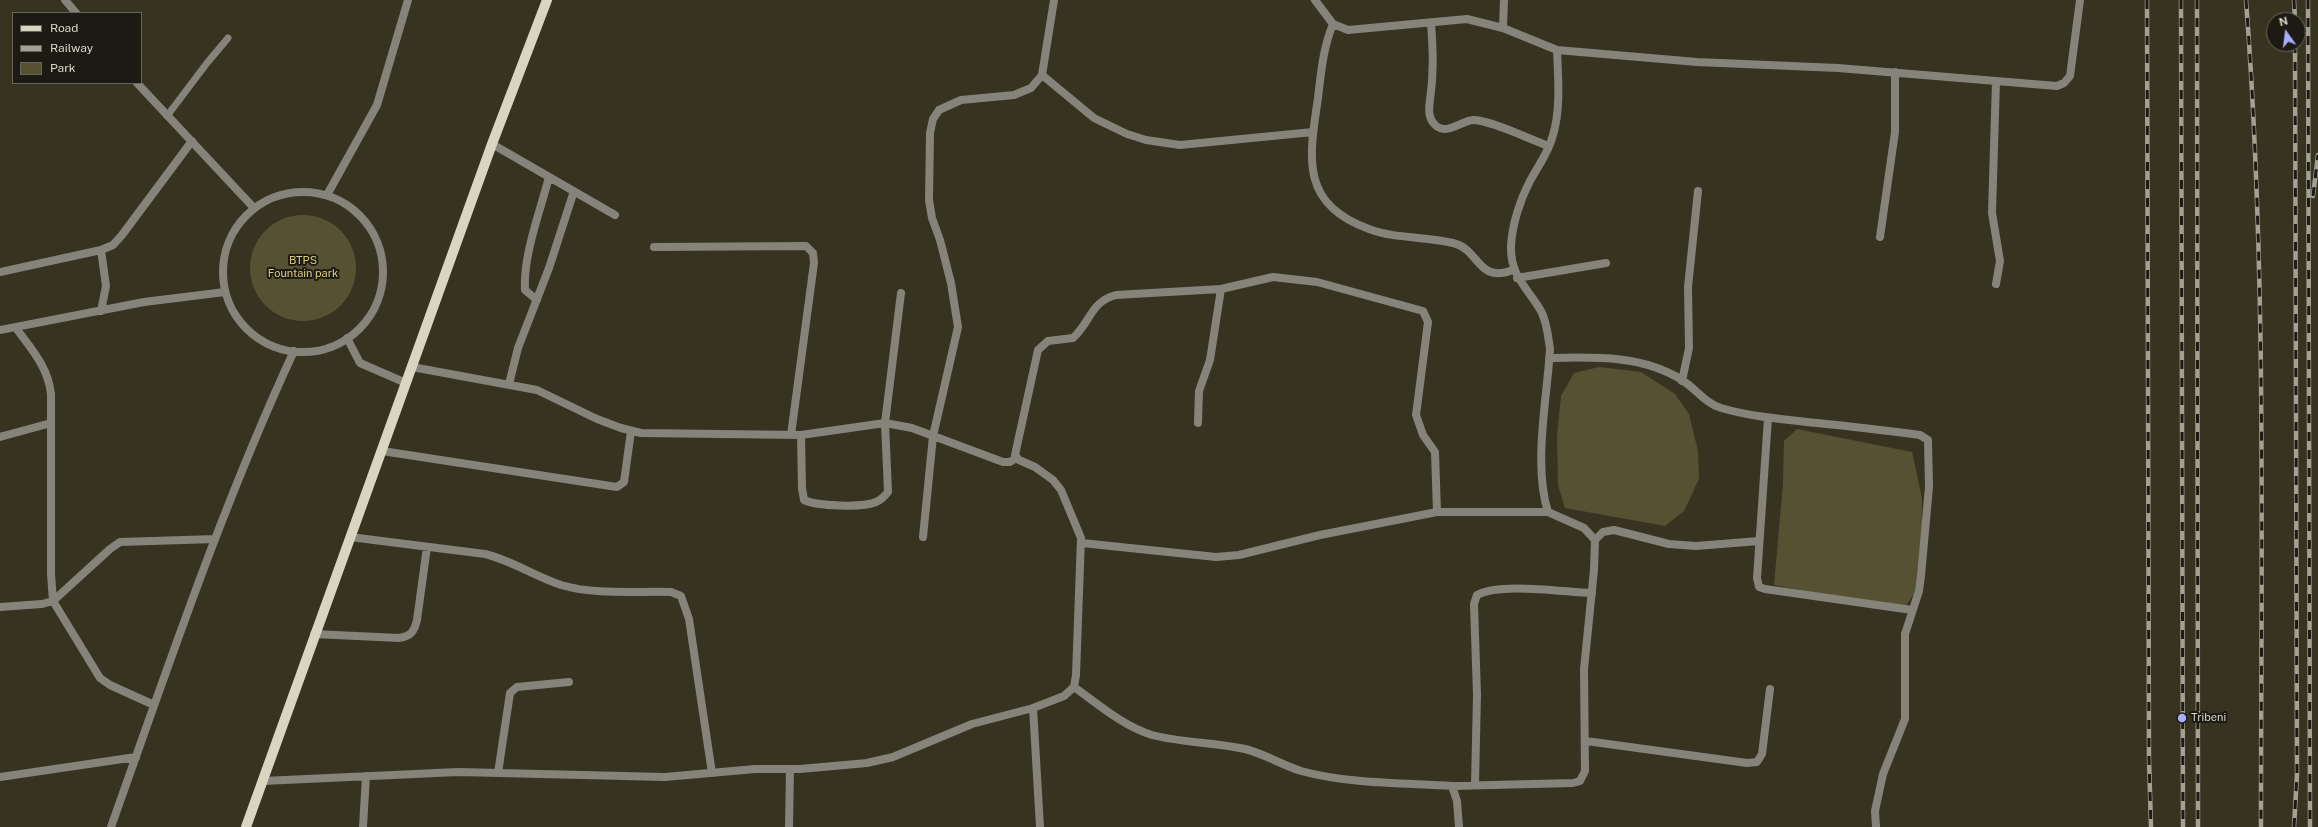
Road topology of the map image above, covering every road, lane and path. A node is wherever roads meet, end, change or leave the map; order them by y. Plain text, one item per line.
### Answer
1 (64, 0) edge
2 (408, 0) edge
3 (547, 0) edge
4 (1054, 0) edge
5 (1315, 0) edge
6 (1504, 0) edge
7 (2080, 0) edge
8 (75, 12) edge
9 (1431, 23) junction
10 (1333, 24) junction
11 (1503, 28) junction
12 (228, 38) dead end
13 (1557, 50) junction
14 (1895, 72) junction
15 (1042, 75) junction
16 (1996, 81) junction
17 (139, 84) edge
18 (167, 116) junction
19 (1313, 132) junction
20 (192, 141) junction
21 (492, 144) junction
22 (1549, 146) junction
23 (549, 177) junction
24 (574, 191) junction
25 (1698, 191) dead end
26 (327, 195) junction
27 (254, 208) junction
28 (615, 215) dead end
29 (1880, 238) dead end
30 (654, 247) dead end
31 (101, 250) junction
32 (1606, 263) dead end
33 (0, 272) edge
34 (1515, 274) junction
35 (1996, 284) dead end
36 (1221, 289) junction
37 (225, 292) junction
38 (901, 293) dead end
39 (537, 300) junction
40 (101, 311) junction
41 (16, 328) junction
42 (0, 330) edge
43 (347, 338) junction
44 (294, 351) junction
45 (1549, 358) junction
46 (412, 367) junction
47 (1682, 381) junction
48 (406, 383) junction
49 (509, 384) junction
50 (1768, 418) junction
51 (51, 423) junction
52 (885, 423) junction
53 (1198, 423) dead end
54 (631, 430) junction
55 (791, 435) junction
56 (801, 435) junction
57 (934, 436) junction
58 (0, 437) edge
59 (382, 450) junction
60 (1016, 458) junction
61 (1437, 512) junction
62 (1548, 512) junction
63 (923, 536) dead end
64 (350, 538) junction
65 (215, 539) junction
66 (1595, 540) junction
67 (1759, 541) junction
68 (1082, 543) junction
69 (427, 547) junction
70 (1592, 593) junction
71 (53, 602) junction
72 (0, 607) edge
73 (1912, 610) junction
74 (314, 634) junction
75 (570, 682) dead end
76 (1074, 687) junction
77 (1770, 689) dead end
78 (154, 705) junction
79 (1034, 708) junction
80 (1586, 741) junction
81 (136, 757) junction
82 (790, 769) junction
83 (498, 773) junction
84 (712, 773) junction
85 (366, 776) junction
86 (0, 777) edge
87 (263, 781) junction
88 (1475, 784) junction
89 (1452, 786) junction
90 (111, 827) edge
91 (246, 827) edge
92 (363, 827) edge
93 (788, 827) edge
94 (1040, 827) edge
95 (1459, 827) edge
96 (1876, 827) edge

1 - 8 street
2 - 26 street
3 - 21 main road
4 - 15 street
5 - 10 street
6 - 11 street
7 - 16 street
9 - 10 street
9 - 11 street
9 - 22 street
10 - 19 street
11 - 13 street
12 - 18 lane
13 - 14 street
13 - 22 street
14 - 16 street
14 - 29 street
15 - 19 street
15 - 57 street
16 - 35 street
17 - 18 street
18 - 20 street
19 - 34 street
20 - 27 street
20 - 31 street
21 - 23 street
21 - 46 main road
22 - 34 street
23 - 24 street
23 - 39 street
24 - 28 street
24 - 39 street
25 - 47 street
26 - 27 street
26 - 43 street
27 - 37 street
30 - 55 street
31 - 33 street
31 - 40 street
32 - 34 street
34 - 45 street
36 - 53 street
36 - 60 street
36 - 61 street
37 - 40 street
37 - 44 street
38 - 52 street
39 - 49 street
40 - 41 street
41 - 42 street
41 - 51 street
43 - 44 street
43 - 48 street
44 - 65 street
45 - 47 street
45 - 62 street
46 - 48 main road
46 - 49 street
47 - 50 street
48 - 59 main road
49 - 54 street
50 - 67 street
50 - 73 street
51 - 58 street
51 - 71 street
52 - 56 street
52 - 56 street
52 - 57 street
54 - 55 street
54 - 59 street
55 - 56 street
57 - 60 street
57 - 63 street
59 - 64 main road
60 - 68 street
61 - 62 street
61 - 68 street
62 - 66 street
64 - 69 street
64 - 74 main road
65 - 71 street
65 - 78 street
66 - 67 street
66 - 70 street
67 - 73 street
68 - 76 street
69 - 74 street
69 - 84 street
70 - 80 street
70 - 88 street
71 - 72 street
71 - 78 street
73 - 96 street
74 - 87 main road
75 - 83 street
76 - 79 street
76 - 89 street
77 - 80 street
78 - 81 street
79 - 82 street
79 - 94 street
80 - 88 street
81 - 86 street
81 - 90 street
82 - 84 street
82 - 93 street
83 - 84 street
83 - 85 street
85 - 87 street
85 - 92 street
87 - 91 main road
88 - 89 street
89 - 95 street

